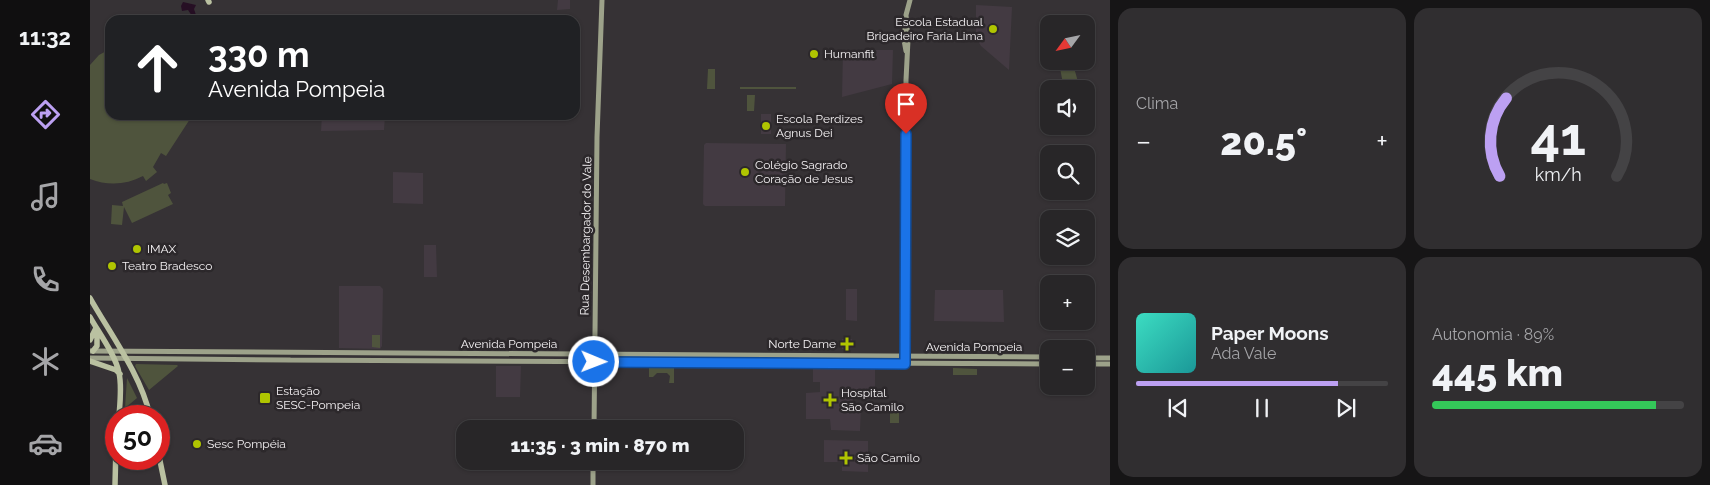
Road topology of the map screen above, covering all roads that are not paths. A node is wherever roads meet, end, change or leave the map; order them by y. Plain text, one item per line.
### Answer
1 (602, 0) edge
2 (910, 0) edge
3 (90, 298) edge
4 (90, 317) edge
5 (96, 328) junction
6 (90, 340) edge
7 (92, 351) edge
8 (110, 352) junction
9 (121, 352) junction
10 (594, 355) junction
11 (905, 357) junction
12 (1040, 357) edge
13 (1095, 358) edge
14 (1110, 358) edge
15 (90, 359) edge
16 (113, 359) junction
17 (125, 359) junction
18 (594, 362) junction
19 (905, 364) junction
20 (1040, 364) edge
21 (1095, 364) edge
22 (1110, 364) edge
23 (120, 374) junction
24 (119, 405) edge
25 (147, 405) edge
26 (594, 420) edge
27 (115, 470) edge
28 (162, 470) edge
29 (593, 470) edge
30 (115, 485) edge
31 (165, 485) edge
32 (593, 485) edge

1 - 10 main road, Rua Desembargador do Vale
2 - 11 main road
3 - 9 main road
4 - 5 main road
5 - 6 main road
5 - 7 main road
5 - 8 main road
7 - 8 main road, Avenida Pompeia
8 - 9 main road, Avenida Pompeia
8 - 16 main road
9 - 10 main road, Avenida Pompeia
9 - 17 main road
10 - 11 main road, Avenida Pompeia
10 - 18 main road, Rua Desembargador do Vale
11 - 12 main road, Avenida Pompeia
11 - 19 main road
13 - 14 main road
15 - 16 main road
15 - 23 main road
16 - 17 main road
16 - 23 main road
17 - 18 main road
17 - 25 main road
18 - 19 main road
18 - 26 main road, Rua Desembargador do Vale
19 - 20 main road
21 - 22 main road
23 - 24 main road
27 - 30 main road
28 - 31 main road
29 - 32 main road

